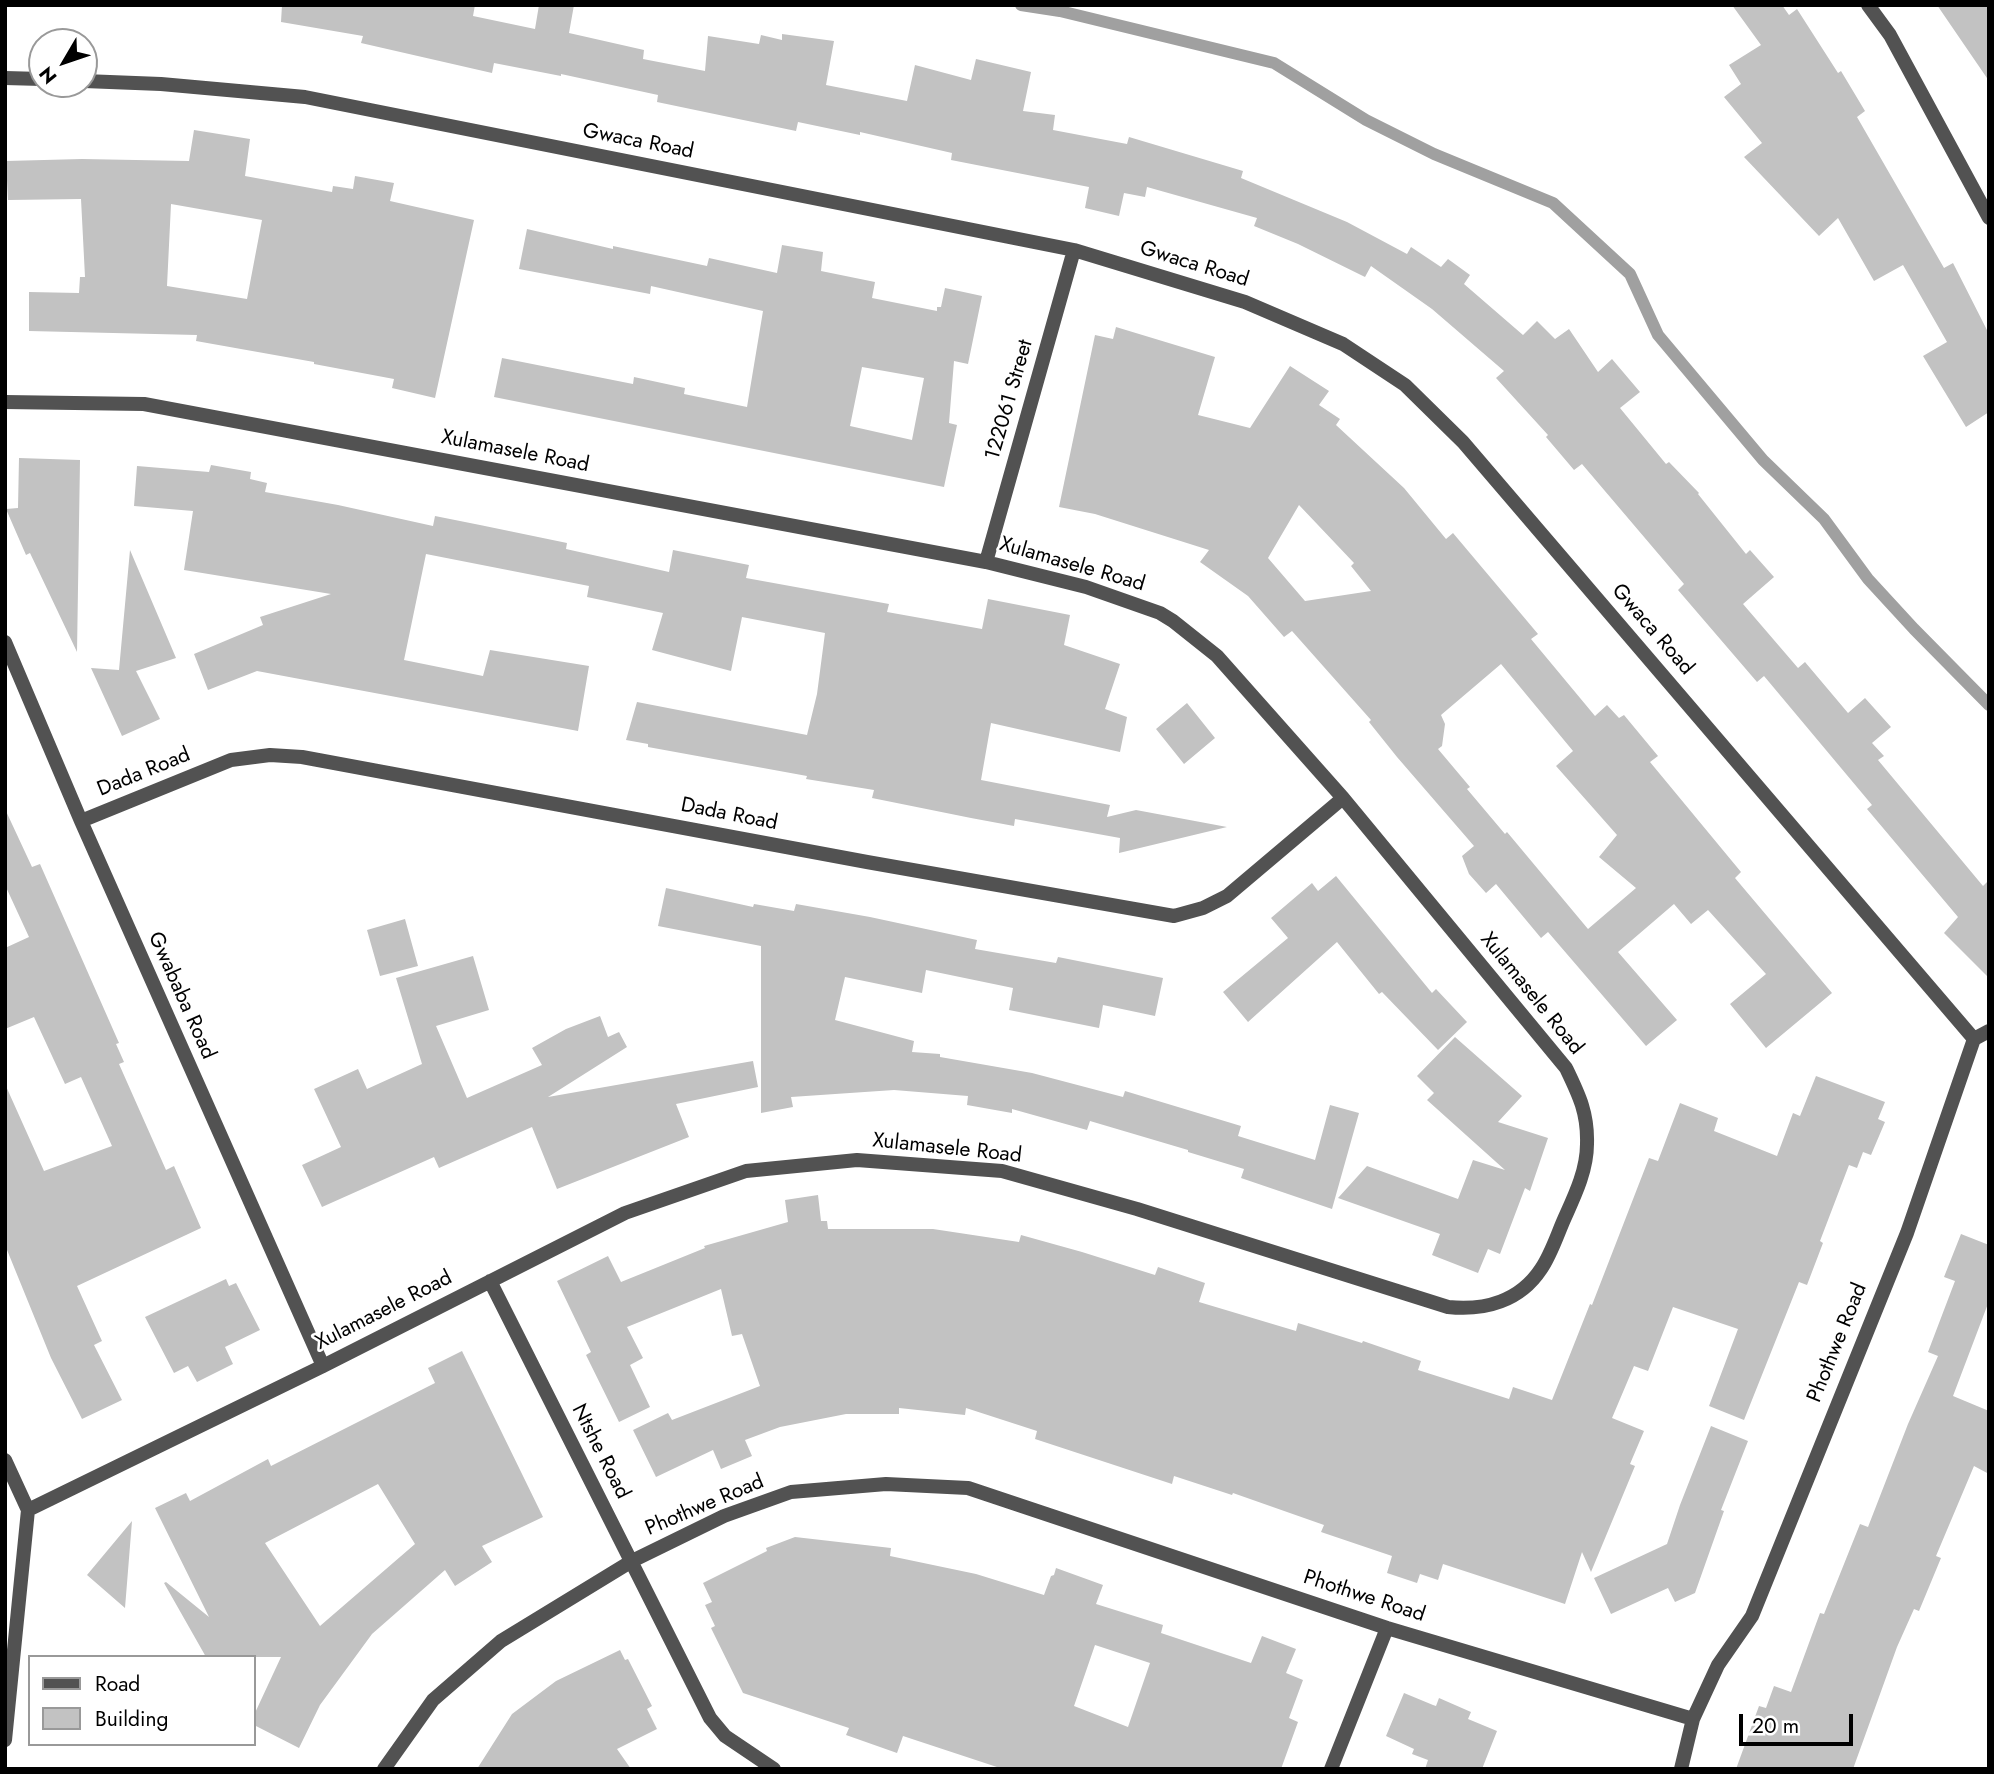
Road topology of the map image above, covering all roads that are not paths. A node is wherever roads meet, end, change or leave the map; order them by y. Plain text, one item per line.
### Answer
1 (1868, 5) edge
2 (5, 78) edge
3 (28, 79) edge
4 (98, 82) edge
5 (1989, 218) edge
6 (1074, 250) junction
7 (5, 402) edge
8 (986, 562) junction
9 (5, 642) edge
10 (1343, 799) junction
11 (80, 821) junction
12 (1989, 1031) edge
13 (1974, 1039) junction
14 (489, 1281) junction
15 (323, 1366) junction
16 (5, 1460) edge
17 (28, 1510) junction
18 (632, 1561) junction
19 (1387, 1628) junction
20 (1693, 1719) junction
21 (5, 1740) edge
22 (384, 1769) edge
23 (774, 1769) edge
24 (1331, 1769) edge
25 (1681, 1769) edge

1 - 5 street
2 - 3 street
4 - 6 street, Gwaca Road
6 - 8 street, 122061 Street
6 - 13 street, Gwaca Road
7 - 8 street, Xulamasele Road
8 - 10 street, Xulamasele Road
9 - 11 street, Gwababa Road
10 - 11 street, Dada Road
10 - 14 street, Xulamasele Road
11 - 15 street, Gwababa Road
12 - 13 street
13 - 20 street, Phothwe Road
14 - 15 street, Xulamasele Road
14 - 18 street, Ntshe Road
15 - 17 street, Xulamasele Road
16 - 17 street
17 - 21 street
18 - 19 street, Phothwe Road
18 - 22 street, Phothwe Road
18 - 23 street, Ntshe Road
19 - 20 street, Phothwe Road
19 - 24 street
20 - 25 street

